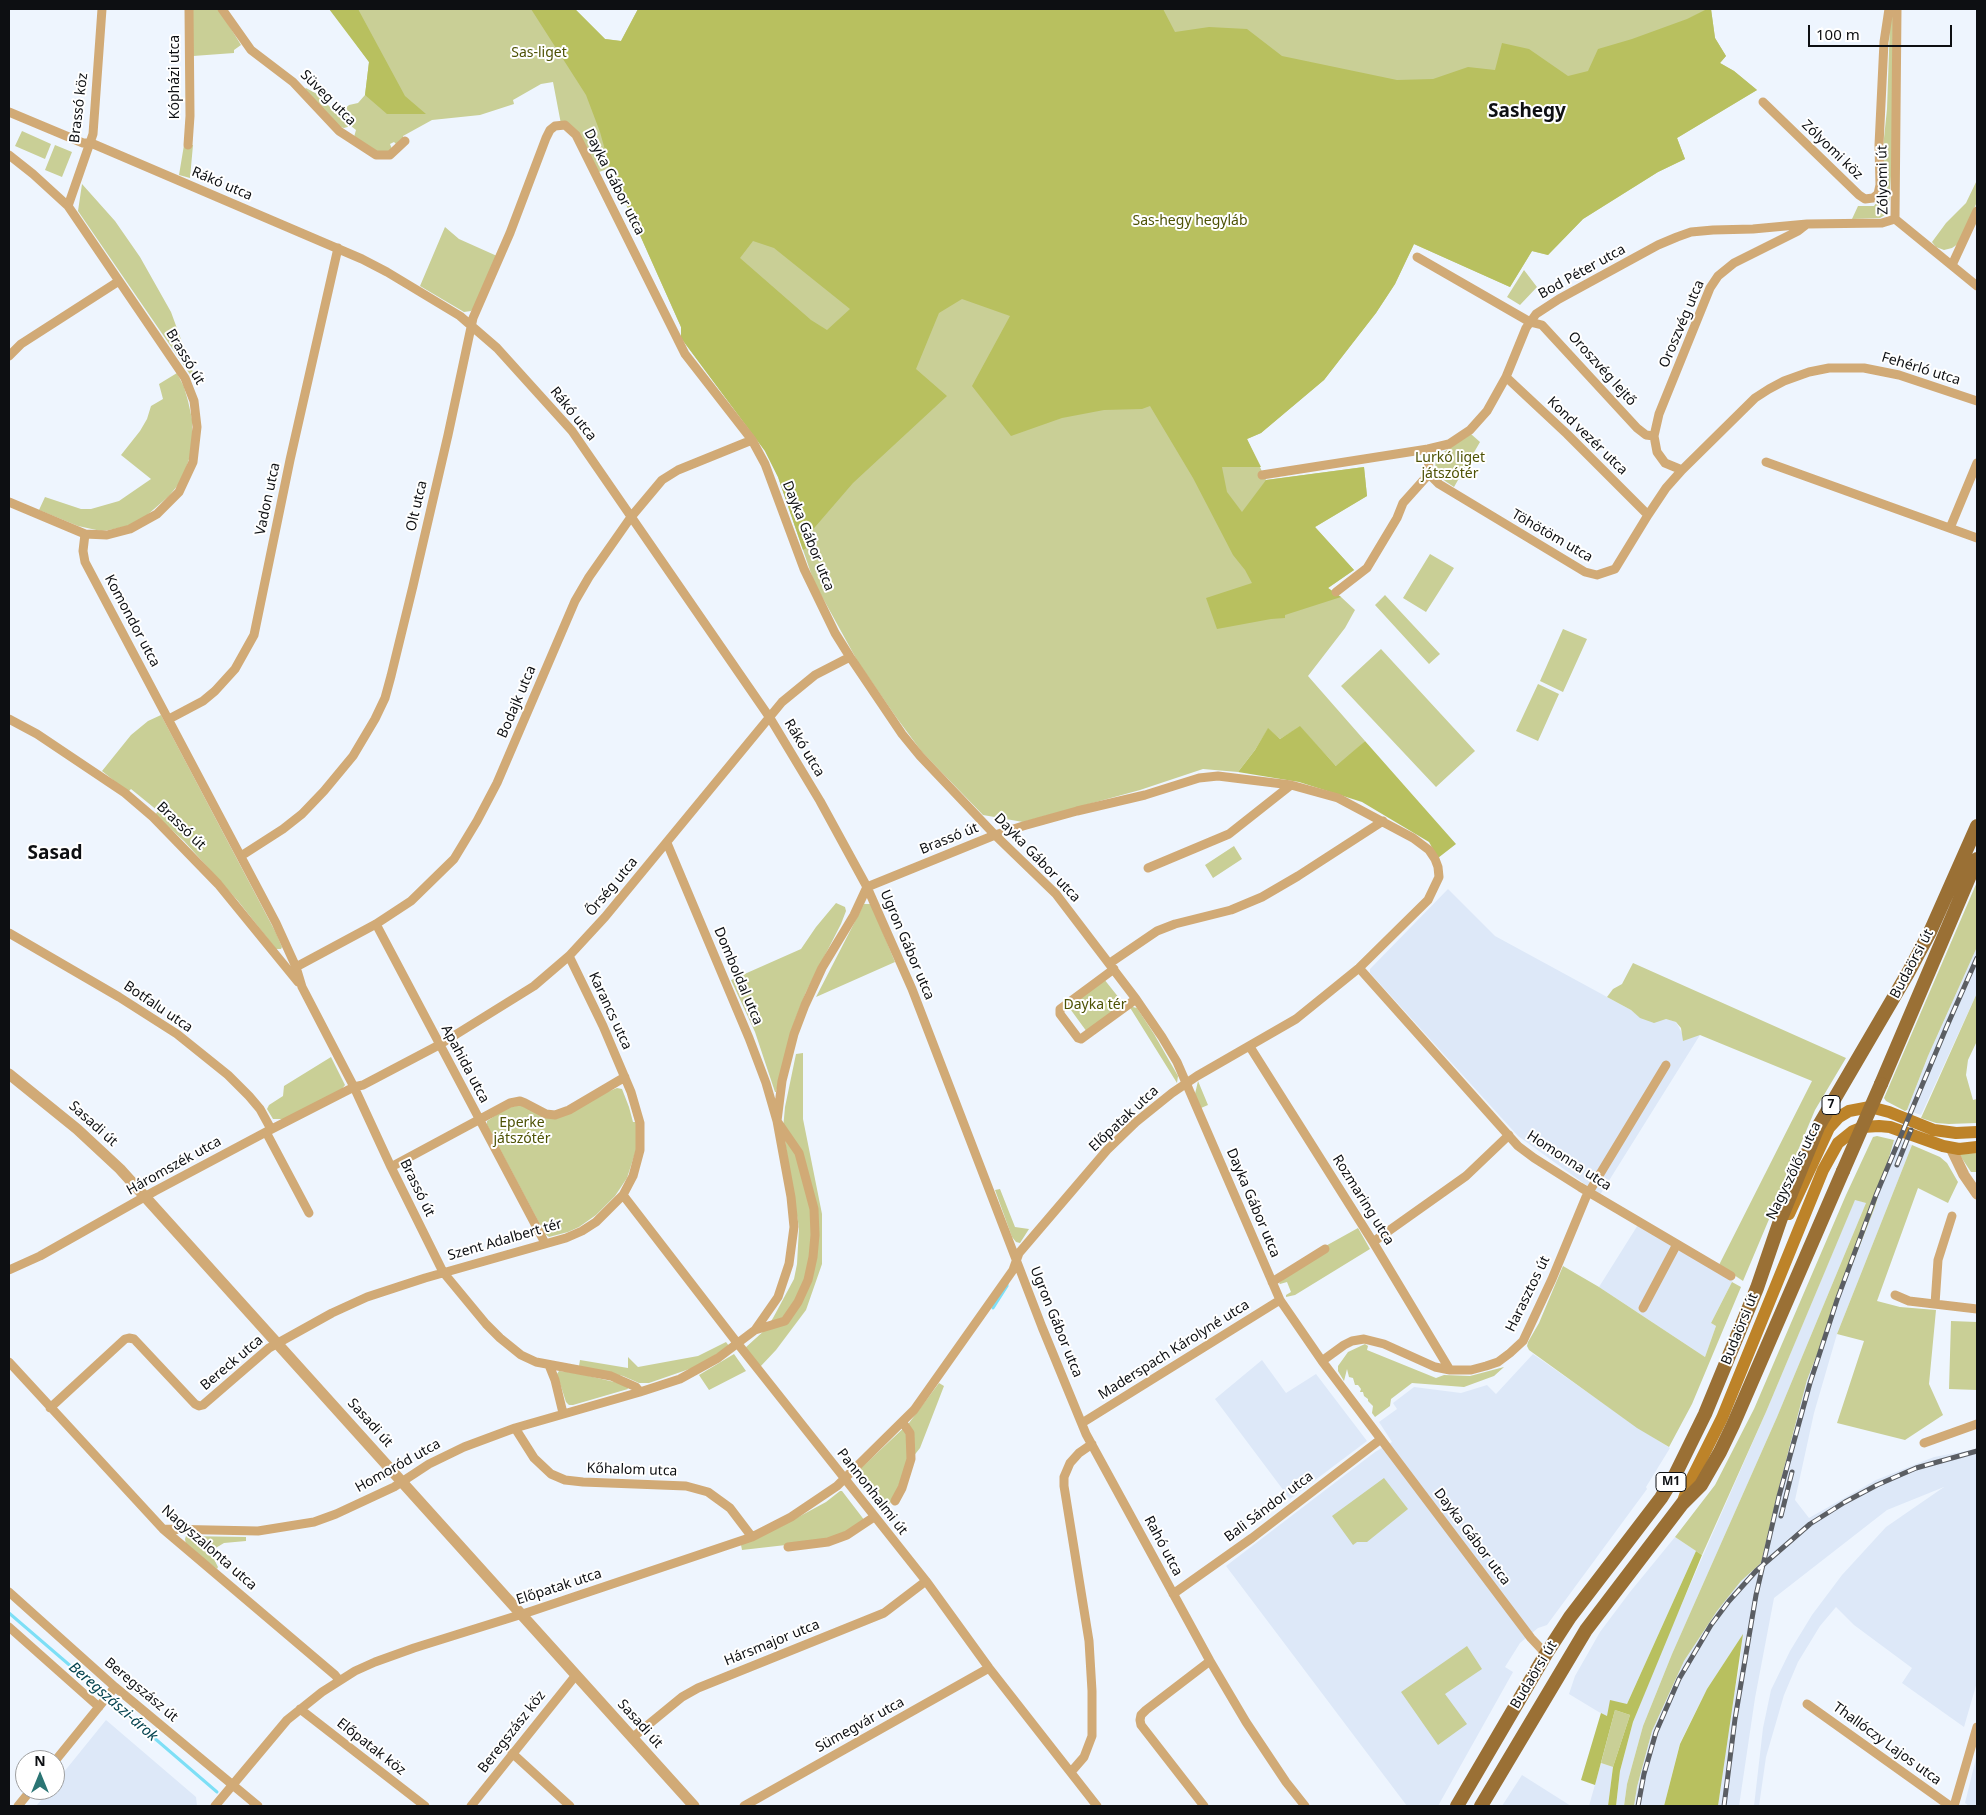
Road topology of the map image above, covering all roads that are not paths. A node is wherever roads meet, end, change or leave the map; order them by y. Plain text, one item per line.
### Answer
1 (102, 9) edge
2 (189, 9) edge
3 (222, 9) edge
4 (1889, 9) edge
5 (1897, 9) edge
6 (1764, 102) dead end
7 (9, 112) edge
8 (561, 124) joint
9 (405, 141) dead end
10 (91, 143) junction
11 (188, 145) dead end
12 (9, 156) edge
13 (1880, 185) joint
14 (68, 206) junction
15 (1977, 211) edge
16 (1895, 219) junction
17 (1807, 224) junction
18 (338, 248) junction
19 (1417, 256) dead end
20 (1952, 265) junction
21 (119, 281) junction
22 (1977, 286) edge
23 (1530, 322) junction
24 (472, 326) junction
25 (10, 352) edge
26 (1506, 377) junction
27 (1977, 401) edge
28 (1654, 436) junction
29 (752, 440) junction
30 (1428, 450) junction
31 (1766, 462) dead end
32 (1977, 463) edge
33 (1682, 470) junction
34 (1262, 474) dead end
35 (1429, 474) junction
36 (9, 502) edge
37 (1648, 515) junction
38 (631, 517) junction
39 (1950, 528) junction
40 (85, 534) junction
41 (1977, 538) edge
42 (1336, 592) dead end
43 (850, 657) junction
44 (770, 718) junction
45 (9, 719) edge
46 (169, 719) junction
47 (1290, 785) junction
48 (1383, 821) junction
49 (1977, 826) edge
50 (995, 835) junction
51 (667, 843) junction
52 (241, 856) junction
53 (1977, 859) edge
54 (1148, 868) dead end
55 (867, 887) junction
56 (1428, 900) joint
57 (376, 924) junction
58 (9, 933) edge
59 (569, 956) junction
60 (1112, 966) junction
61 (296, 967) junction
62 (1359, 968) junction
63 (302, 988) junction
64 (1136, 999) junction
65 (438, 1045) junction
66 (1250, 1047) junction
67 (1666, 1065) dead end
68 (9, 1074) edge
69 (625, 1077) junction
70 (1186, 1084) junction
71 (354, 1087) junction
72 (479, 1119) junction
73 (776, 1121) junction
74 (269, 1130) junction
75 (1977, 1132) edge
76 (1956, 1133) junction
77 (1509, 1135) junction
78 (1977, 1146) edge
79 (1951, 1148) junction
80 (1831, 1154) joint
81 (390, 1167) junction
82 (1964, 1175) junction
83 (1977, 1178) edge
84 (1589, 1192) junction
85 (1977, 1194) edge
86 (623, 1195) junction
87 (144, 1197) junction
88 (309, 1213) dead end
89 (1952, 1216) dead end
90 (1373, 1242) junction
91 (545, 1243) junction
92 (1677, 1244) junction
93 (1325, 1250) dead end
94 (1016, 1260) junction
95 (1767, 1261) junction
96 (9, 1270) edge
97 (443, 1272) junction
98 (1730, 1276) dead end
99 (1272, 1282) junction
100 (1895, 1294) dead end
101 (1280, 1300) junction
102 (1935, 1304) junction
103 (1642, 1308) dead end
104 (1977, 1309) edge
105 (755, 1330) junction
106 (277, 1344) junction
107 (738, 1344) junction
108 (9, 1362) edge
109 (1322, 1362) junction
110 (549, 1365) junction
111 (1450, 1370) junction
112 (640, 1392) junction
113 (50, 1408) junction
114 (563, 1413) junction
115 (903, 1423) junction
116 (1082, 1423) junction
117 (1977, 1424) edge
118 (515, 1428) junction
119 (1381, 1440) junction
120 (1924, 1443) dead end
121 (1092, 1444) junction
122 (844, 1479) junction
123 (403, 1481) junction
124 (895, 1501) dead end
125 (1682, 1504) junction
126 (874, 1517) junction
127 (163, 1529) junction
128 (752, 1536) junction
129 (788, 1547) dead end
130 (926, 1581) junction
131 (1173, 1594) junction
132 (10, 1595) edge
133 (522, 1614) junction
134 (9, 1627) edge
135 (1546, 1654) junction
136 (1210, 1661) junction
137 (989, 1668) junction
138 (576, 1675) junction
139 (339, 1680) junction
140 (112, 1690) junction
141 (100, 1704) junction
142 (1807, 1704) dead end
143 (300, 1708) junction
144 (1977, 1727) edge
145 (632, 1738) junction
146 (64, 1750) edge
147 (512, 1753) junction
148 (1071, 1772) junction
149 (232, 1785) junction
150 (1091, 1804) edge
151 (215, 1806) edge
152 (258, 1806) edge
153 (425, 1806) edge
154 (471, 1806) edge
155 (570, 1806) edge
156 (694, 1806) edge
157 (744, 1806) edge
158 (1204, 1806) edge
159 (1305, 1806) edge
160 (1457, 1806) edge
161 (1481, 1806) edge
162 (1950, 1806) edge
163 (1954, 1806) edge

1 - 10 street, Brassó köz
2 - 11 street, Kópházi utca
3 - 9 street, Süveg utca
4 - 13 street, Zólyomi út
5 - 16 street, Zólyomi út
6 - 13 street, Zólyomi köz
7 - 10 street
8 - 24 street, Olt utca
8 - 29 street, Dayka Gábor utca
10 - 14 street, Brassó köz
10 - 18 street, Rákó utca
12 - 14 street, Brassó út
14 - 21 street, Brassó út
15 - 20 street
16 - 17 street, Bod Péter utca
16 - 20 street, Zólyomi út
17 - 23 street, Bod Péter utca
17 - 28 street, Oroszvég utca
18 - 24 street, Rákó utca
18 - 46 street, Vadon utca
19 - 23 street, Oroszvég lejtő
20 - 22 street
21 - 25 street
21 - 40 street, Brassó út
23 - 26 street, Bod Péter utca
23 - 28 street, Oroszvég lejtő
24 - 38 street, Rákó utca
24 - 52 street, Olt utca
26 - 30 street, Bod Péter utca
26 - 37 street, Kond vezér utca
27 - 33 street, Fehérló utca
28 - 33 street
29 - 38 street, Bodajk utca
29 - 43 street, Dayka Gábor utca
30 - 34 street, Bod Péter utca
30 - 35 street
31 - 39 street
32 - 39 street
33 - 37 street, Töhötöm utca
35 - 37 street, Töhötöm utca
35 - 42 street
36 - 40 street, Brassó út
38 - 44 street, Rákó utca
38 - 57 street, Bodajk utca
39 - 41 street
40 - 46 street, Komondor utca
43 - 44 street, Őrség utca
43 - 50 street, Dayka Gábor utca
44 - 51 street, Őrség utca
44 - 55 street, Rákó utca
45 - 63 street, Brassó út
46 - 52 street, Brassó út
47 - 48 street, Brassó út
47 - 50 street, Brassó út
47 - 54 street
48 - 56 street, Brassó út
48 - 60 street
49 - 95 main road, Budaörsi út / 7
50 - 55 street, Brassó út
50 - 60 street, Dayka Gábor utca
51 - 59 street, Őrség utca
51 - 73 street, Domboldal utca
52 - 61 street, Brassó út
53 - 125 main road, Budaörsi út, bridge
55 - 73 street
55 - 94 street, Ugron Gábor utca
56 - 62 street, Előpatak utca
57 - 61 street, Bodajk utca
57 - 65 street, Apahida utca
58 - 74 street, Botfalu utca
59 - 65 street, Őrség utca
59 - 69 street, Karancs utca
60 - 64 street, Dayka Gábor utca
60 - 64 street
61 - 63 street, Brassó út
62 - 66 street, Előpatak utca
62 - 77 street, Homonna utca
63 - 71 street, Brassó út
64 - 70 street, Dayka Gábor utca
65 - 71 street, Őrség utca
65 - 72 street, Apahida utca
66 - 70 street, Előpatak utca
66 - 90 street, Rozmaring utca
67 - 84 street, Harasztos út
68 - 87 street, Sasadi út
69 - 72 street
69 - 86 street, Szent Adalbert tér
70 - 94 street, Előpatak utca
70 - 99 street, Dayka Gábor utca
71 - 74 street, Háromszék utca
71 - 81 street, Brassó út
72 - 81 street
72 - 91 street, Apahida utca
73 - 105 street
73 - 105 street
74 - 87 street, Háromszék utca
74 - 88 street, Botfalu utca
75 - 76 main road, Nagyszőlős utca
76 - 78 main road
76 - 95 main road, Nagyszőlős utca
77 - 84 street, Homonna utca
77 - 90 street
78 - 79 main road, Nagyszőlős utca
79 - 80 main road, Nagyszőlős utca
79 - 82 street
80 - 125 main road, Budaörsi út
81 - 97 street, Brassó út
82 - 83 street
82 - 85 street
84 - 92 street, Homonna utca
84 - 111 street, Harasztos út
86 - 91 street, Szent Adalbert tér
86 - 107 street, Pannonhalmi út
87 - 96 street, Háromszék utca
87 - 106 street, Sasadi út
89 - 102 street
90 - 111 street, Rozmaring utca
91 - 97 street, Szent Adalbert tér
92 - 98 street, Homonna utca
92 - 103 street
93 - 99 street
94 - 115 street, Előpatak utca
94 - 116 street, Ugron Gábor utca
95 - 135 main road, Budaörsi út / M1
97 - 106 street, Bereck utca
97 - 110 street, Brassó út
99 - 101 street, Dayka Gábor utca
100 - 102 street
101 - 109 street, Dayka Gábor utca
101 - 116 street, Maderspach Károlyné utca
102 - 104 street
105 - 107 street
106 - 113 street, Bereck utca
106 - 123 street, Sasadi út
107 - 112 street
107 - 122 street, Pannonhalmi út
108 - 113 street, Nagyszalonta utca
109 - 111 street, Harasztos út
109 - 119 street, Dayka Gábor utca
110 - 112 street, Brassó út
110 - 114 street
112 - 114 street, Homoród utca
113 - 127 street, Nagyszalonta utca
114 - 118 street, Homoród utca
115 - 122 street, Előpatak utca
115 - 124 street
116 - 121 street, Ugron Gábor utca
117 - 120 street
118 - 123 street, Homoród utca
118 - 128 street, Kőhalom utca
119 - 131 street, Bali Sándor utca
119 - 135 street, Dayka Gábor utca
121 - 131 street, Rahó utca
121 - 148 street
122 - 126 street, Pannonhalmi út
122 - 128 street, Előpatak utca
123 - 127 street, Homoród utca
123 - 133 street, Sasadi út
125 - 161 main road, Budaörsi út / M1
126 - 129 street
126 - 130 street, Pannonhalmi út
127 - 139 street, Nagyszalonta utca
128 - 133 street, Előpatak utca
130 - 137 street, Pannonhalmi út
130 - 145 street, Hársmajor utca
131 - 136 street, Rahó utca
132 - 140 street, Beregszász út
133 - 138 street, Sasadi út
133 - 139 street, Előpatak utca
134 - 141 street
135 - 160 main road, Budaörsi út / M1
136 - 158 street
136 - 159 street, Rahó utca
137 - 148 street, Pannonhalmi út
137 - 157 street, Sümegvár utca
138 - 145 street, Sasadi út
138 - 147 street, Beregszász köz
139 - 143 street, Előpatak utca
140 - 141 street
140 - 149 street, Beregszász út
141 - 146 street
142 - 162 street, Thallóczy Lajos utca
143 - 149 street, Előpatak utca
143 - 153 street, Előpatak köz
144 - 163 street
145 - 156 street, Sasadi út
147 - 154 street, Beregszász köz
147 - 155 street
148 - 150 street, Pannonhalmi út
149 - 151 street, Előpatak utca
149 - 152 street, Beregszász út

